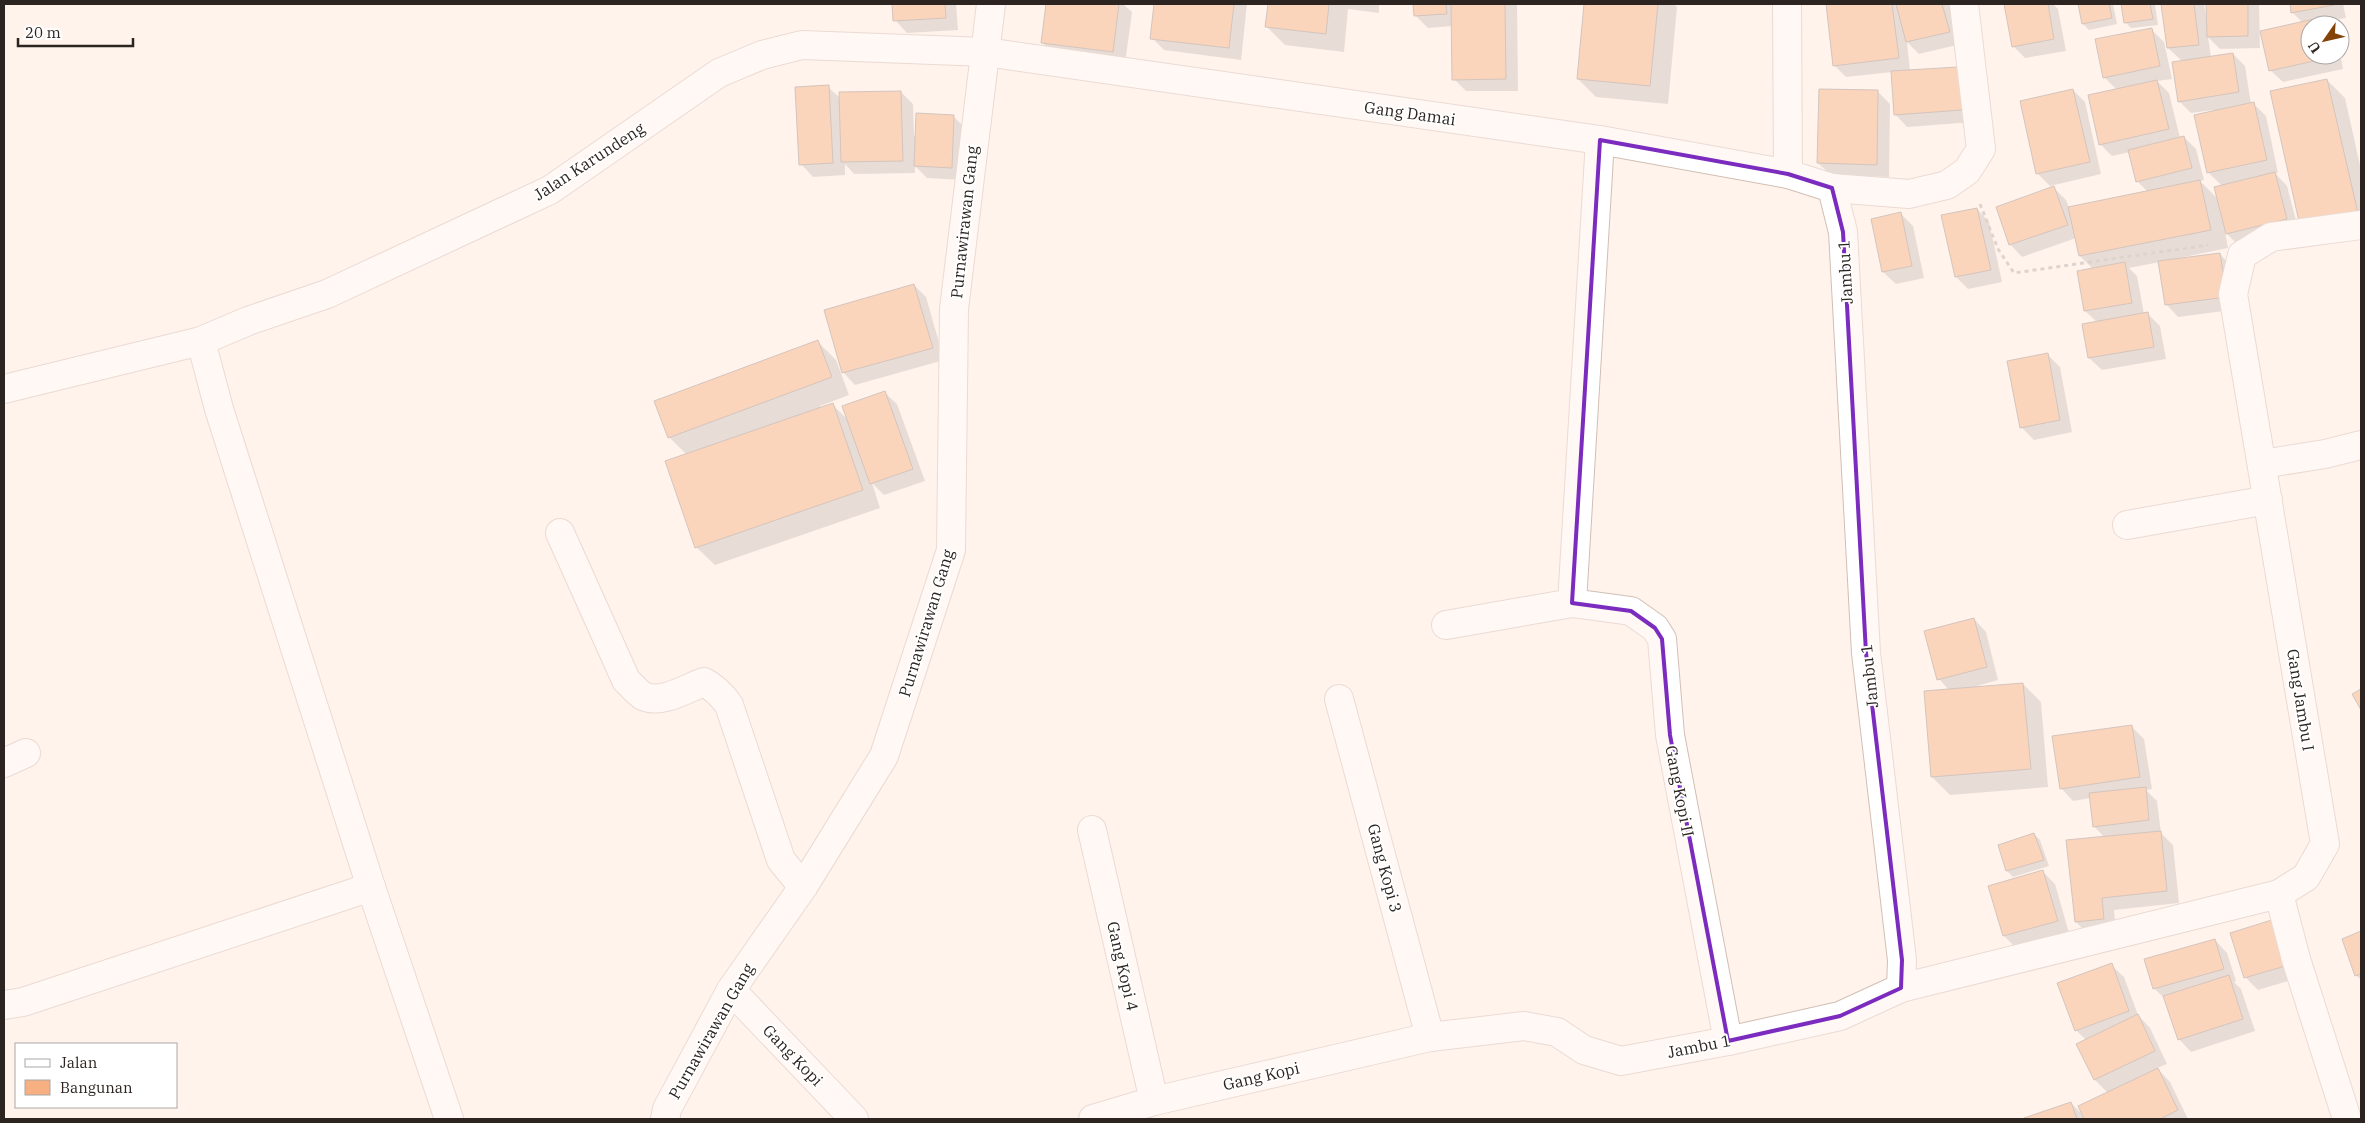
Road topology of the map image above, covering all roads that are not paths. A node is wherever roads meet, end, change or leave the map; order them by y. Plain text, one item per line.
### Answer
1 (991, 4) edge
2 (1787, 4) edge
3 (1964, 4) edge
4 (986, 52) junction
5 (1600, 140) junction
6 (1788, 174) junction
7 (1832, 188) junction
8 (2361, 225) edge
9 (201, 341) junction
10 (4, 389) edge
11 (2361, 446) edge
12 (2262, 464) junction
13 (2268, 500) junction
14 (2127, 525) dead end
15 (560, 533) dead end
16 (1572, 604) junction
17 (1446, 625) dead end
18 (1339, 699) dead end
19 (1092, 830) dead end
20 (802, 887) junction
21 (371, 888) junction
22 (2279, 894) junction
23 (1901, 988) junction
24 (731, 990) junction
25 (4, 1005) edge
26 (1430, 1036) junction
27 (1728, 1041) junction
28 (1154, 1101) junction
29 (449, 1119) edge
30 (665, 1119) edge
31 (854, 1119) edge
32 (1094, 1119) edge
33 (2347, 1119) edge

1 - 4 street, Purnawirawan Gang
2 - 6 street
3 - 7 street
4 - 5 street, Gang Damai
4 - 9 street, Jalan Karundeng
4 - 20 street, Purnawirawan Gang
5 - 6 street, Gang Damai
5 - 16 street
6 - 7 street, Gang Damai
7 - 23 street, Jambu 1
8 - 12 street, Gang Jambu I
9 - 10 street, Jalan Karundeng
9 - 21 street
11 - 12 street
12 - 13 street, Gang Jambu I
13 - 14 street
13 - 22 street, Gang Jambu I
15 - 20 street
16 - 17 street, Gang Kopi II
16 - 27 street, Gang Kopi II
18 - 26 street, Gang Kopi 3
19 - 28 street, Gang Kopi 4
20 - 24 street, Purnawirawan Gang
21 - 25 street
21 - 29 street
22 - 23 street, Gang Jambu I
22 - 33 street
23 - 27 street, Jambu 1
24 - 30 street, Purnawirawan Gang
24 - 31 street, Gang Kopi
26 - 27 street, Jambu 1
26 - 28 street, Gang Kopi
28 - 32 street, Gang Kopi

